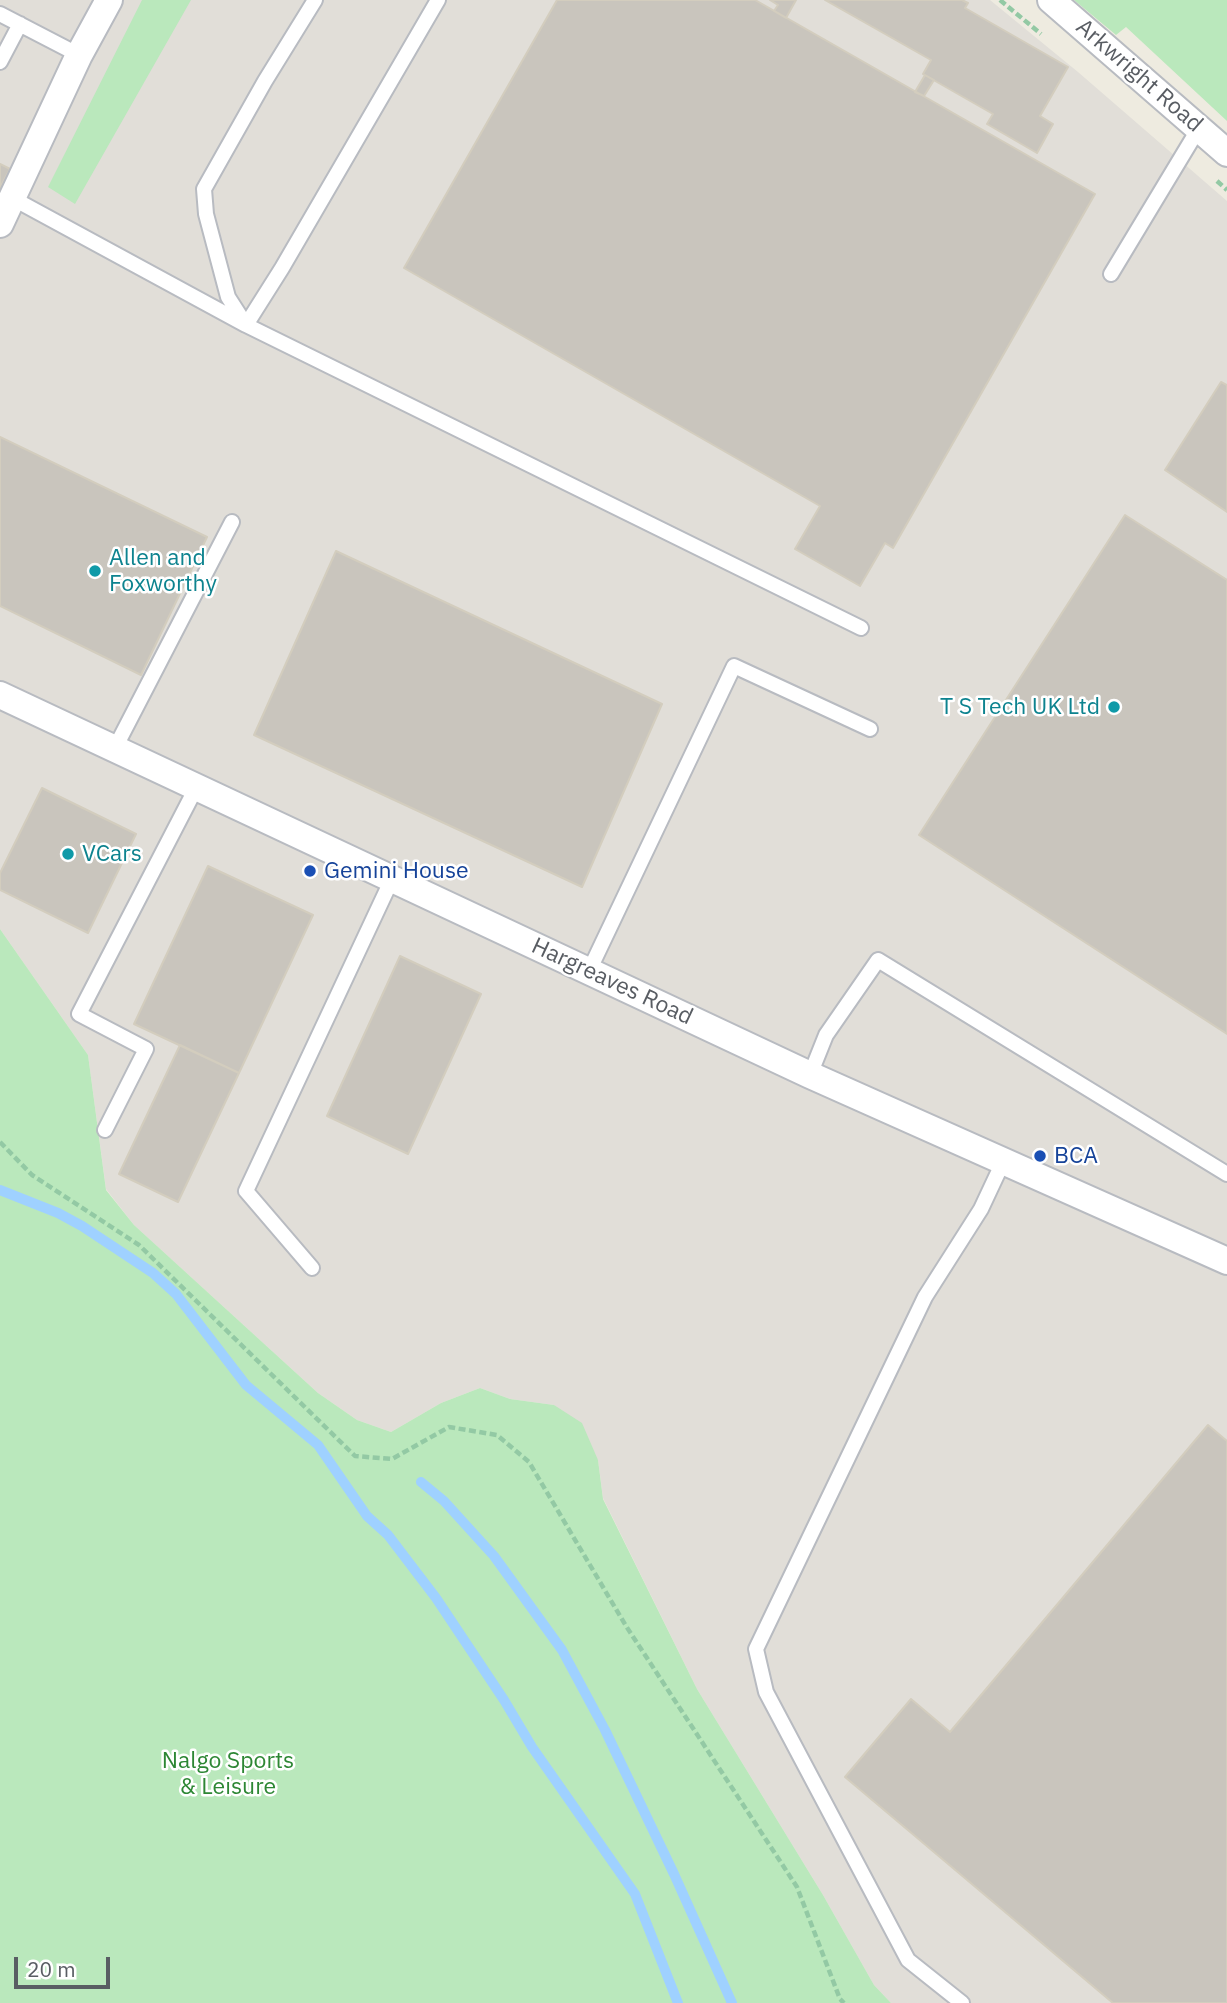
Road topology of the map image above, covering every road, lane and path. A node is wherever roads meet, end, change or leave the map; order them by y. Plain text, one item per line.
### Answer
1 (108, 0) edge
2 (315, 0) edge
3 (438, 0) edge
4 (1051, 0) edge
5 (0, 14) edge
6 (20, 24) junction
7 (79, 55) junction
8 (0, 62) edge
9 (1199, 128) junction
10 (1227, 153) edge
11 (12, 198) junction
12 (0, 224) edge
13 (1111, 274) dead end
14 (246, 325) junction
15 (232, 522) dead end
16 (861, 628) dead end
17 (0, 695) edge
18 (870, 729) dead end
19 (115, 748) junction
20 (196, 788) junction
21 (392, 880) junction
22 (589, 971) junction
23 (810, 1075) junction
24 (106, 1130) dead end
25 (0, 1142) edge
26 (1003, 1162) junction
27 (1227, 1174) edge
28 (1227, 1261) edge
29 (312, 1268) dead end
30 (844, 2003) edge
31 (962, 2003) edge

1 - 7 street
2 - 14 lane
3 - 14 lane
4 - 9 street, Arkwright Road
5 - 6 lane
6 - 7 lane
6 - 8 lane
7 - 11 street
9 - 10 street, Arkwright Road
9 - 13 lane
11 - 12 street
11 - 14 lane
14 - 16 lane
15 - 19 lane
17 - 19 street, Hargreaves Road
18 - 22 lane
19 - 20 street, Hargreaves Road
20 - 21 street, Hargreaves Road
20 - 24 lane
21 - 22 street, Hargreaves Road
21 - 29 lane
22 - 23 street, Hargreaves Road
23 - 26 street, Hargreaves Road
23 - 27 lane
25 - 30 path
26 - 28 street, Hargreaves Road
26 - 31 lane

